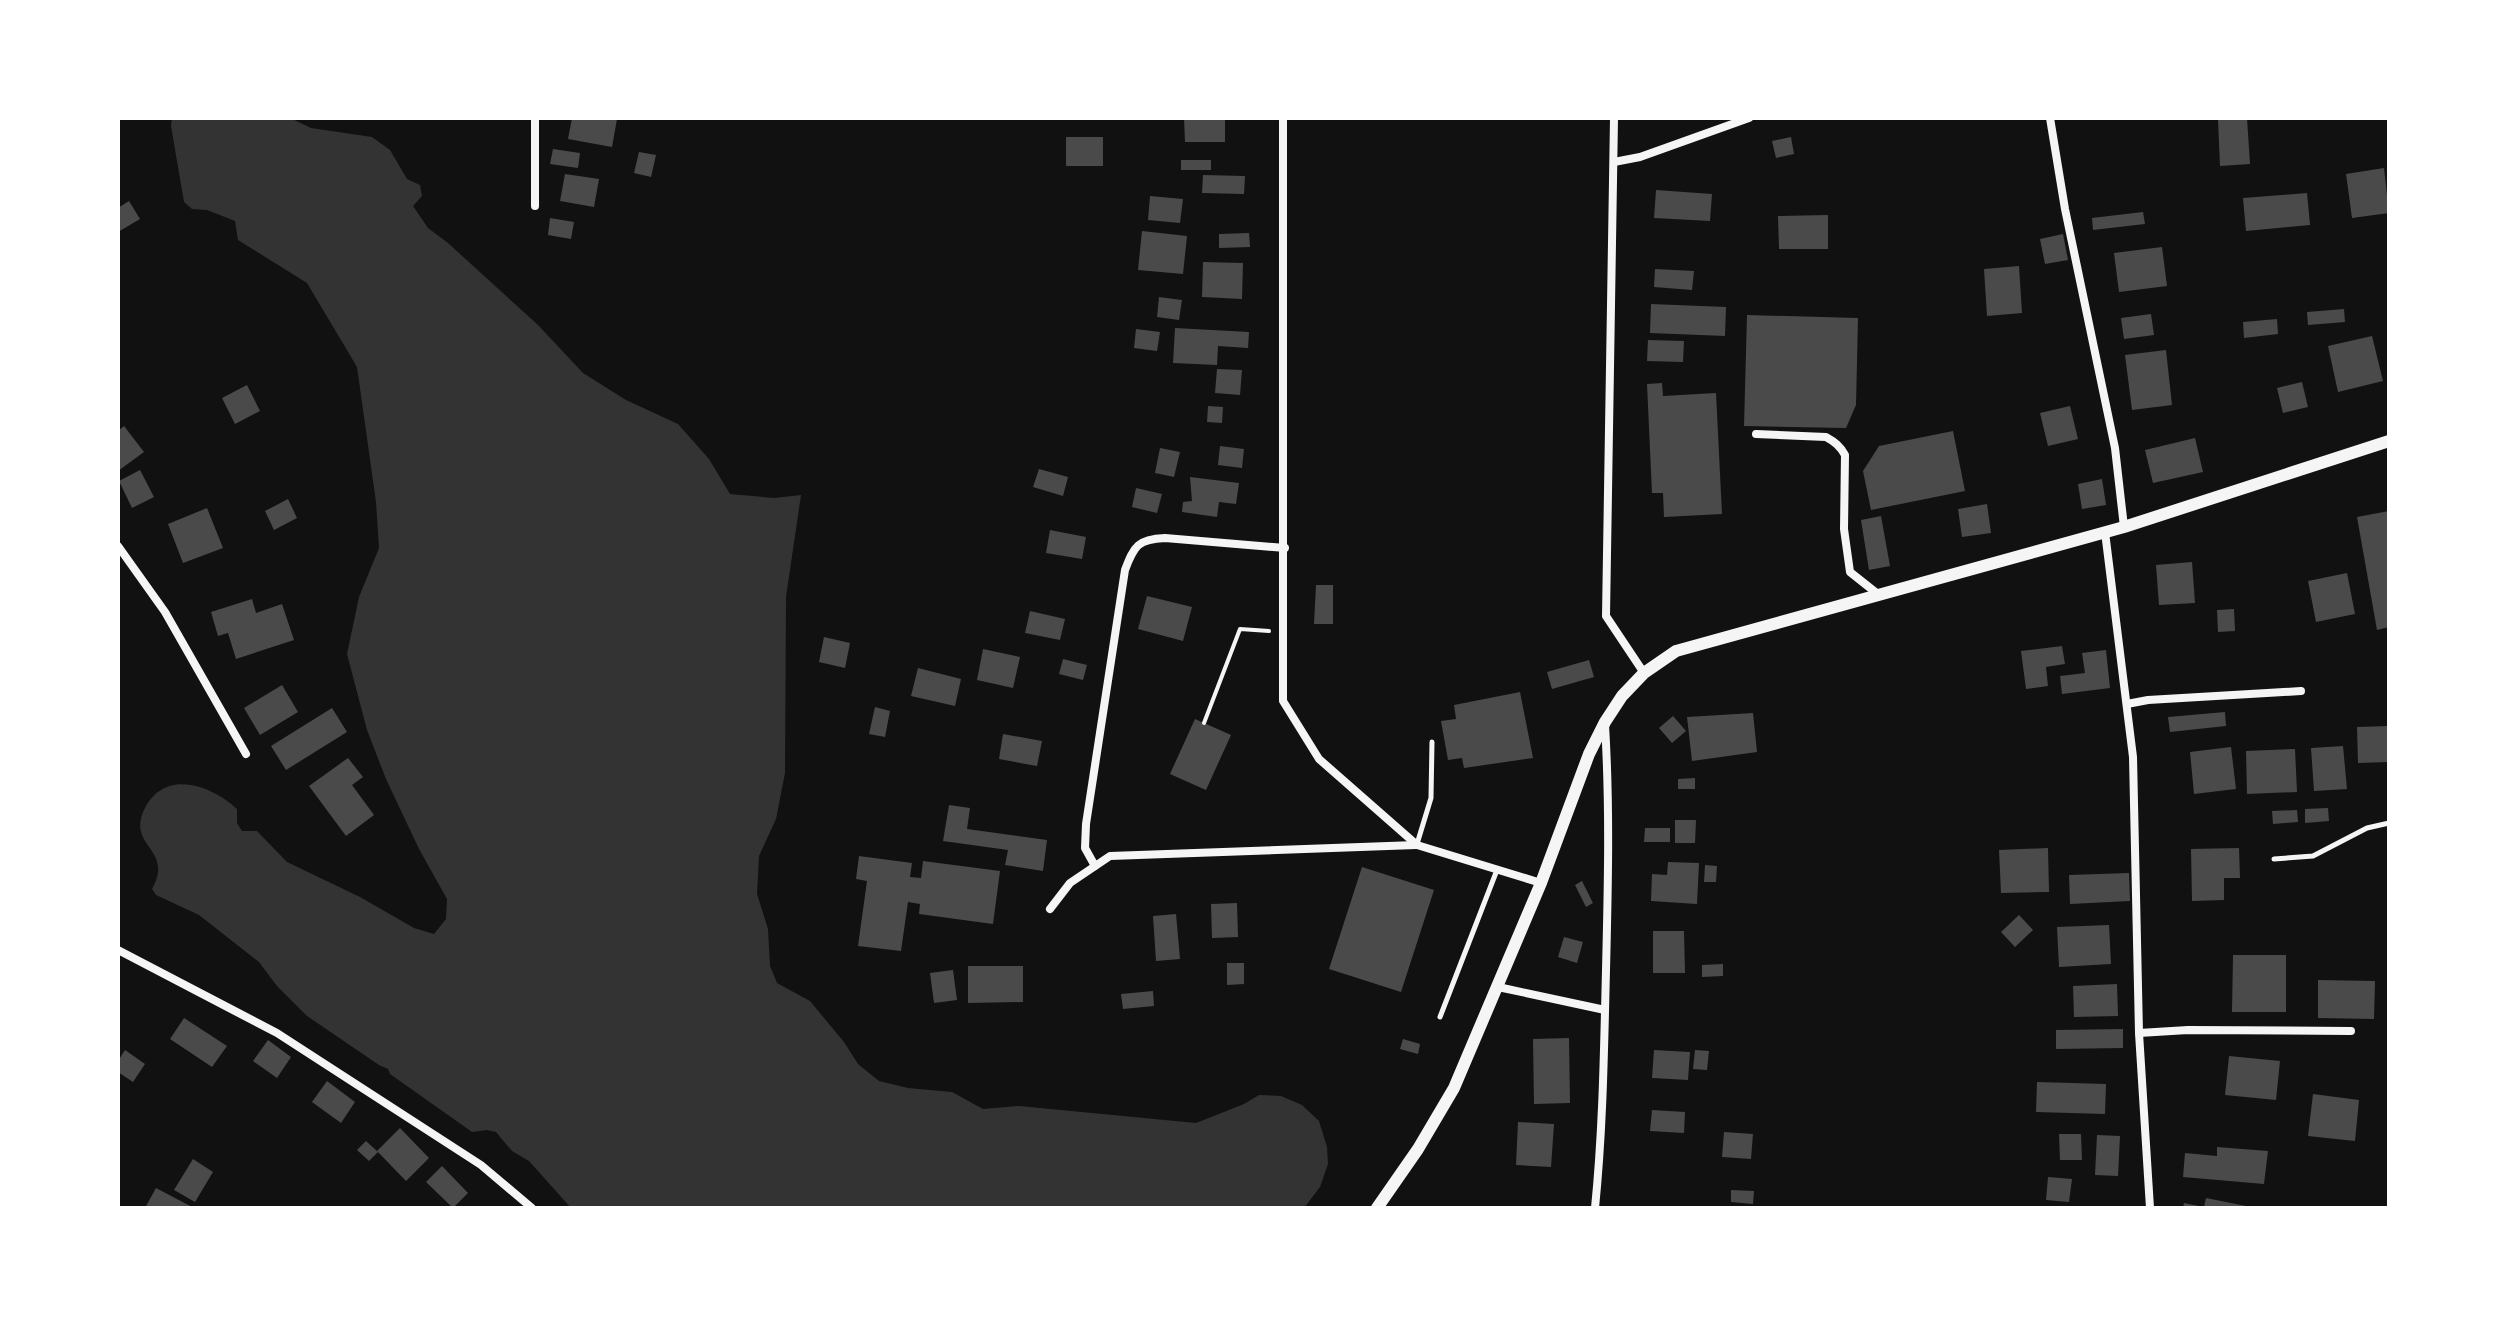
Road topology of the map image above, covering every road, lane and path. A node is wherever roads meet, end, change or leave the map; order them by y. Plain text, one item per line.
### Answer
1 (535, 118) edge
2 (1283, 118) edge
3 (1614, 118) edge
4 (1749, 118) edge
5 (2050, 118) edge
6 (1614, 162) junction
7 (535, 206) dead end
8 (1756, 434) dead end
9 (2389, 441) edge
10 (2124, 527) junction
11 (2105, 532) junction
12 (118, 546) edge
13 (1285, 548) junction
14 (1879, 595) junction
15 (1284, 631) junction
16 (1644, 673) junction
17 (2301, 691) dead end
18 (2127, 704) junction
19 (1605, 722) junction
20 (1204, 723) dead end
21 (1432, 742) dead end
22 (246, 754) dead end
23 (2389, 823) edge
24 (1417, 845) junction
25 (2274, 859) dead end
26 (1095, 866) junction
27 (1497, 870) junction
28 (1541, 883) junction
29 (1050, 909) dead end
30 (118, 950) edge
31 (1498, 987) junction
32 (1605, 1010) junction
33 (1440, 1017) dead end
34 (2351, 1031) dead end
35 (2139, 1033) junction
36 (532, 1208) edge
37 (1377, 1208) edge
38 (1595, 1208) edge
39 (2150, 1208) edge

1 - 7 street
2 - 13 street
3 - 6 street
4 - 6 street
5 - 10 street
6 - 16 street
8 - 14 street
9 - 10 street
10 - 11 street
11 - 14 street
11 - 18 street
12 - 22 street
13 - 15 street
13 - 26 street
14 - 16 street
15 - 20 path
15 - 24 street
16 - 19 street
17 - 18 street
18 - 35 street
19 - 28 street
19 - 32 street
21 - 24 lane
23 - 25 lane
24 - 26 street
24 - 27 street
26 - 29 street
27 - 28 street
27 - 33 lane
28 - 31 street
30 - 36 street
31 - 32 street
31 - 37 street
32 - 38 street
34 - 35 street
35 - 39 street

